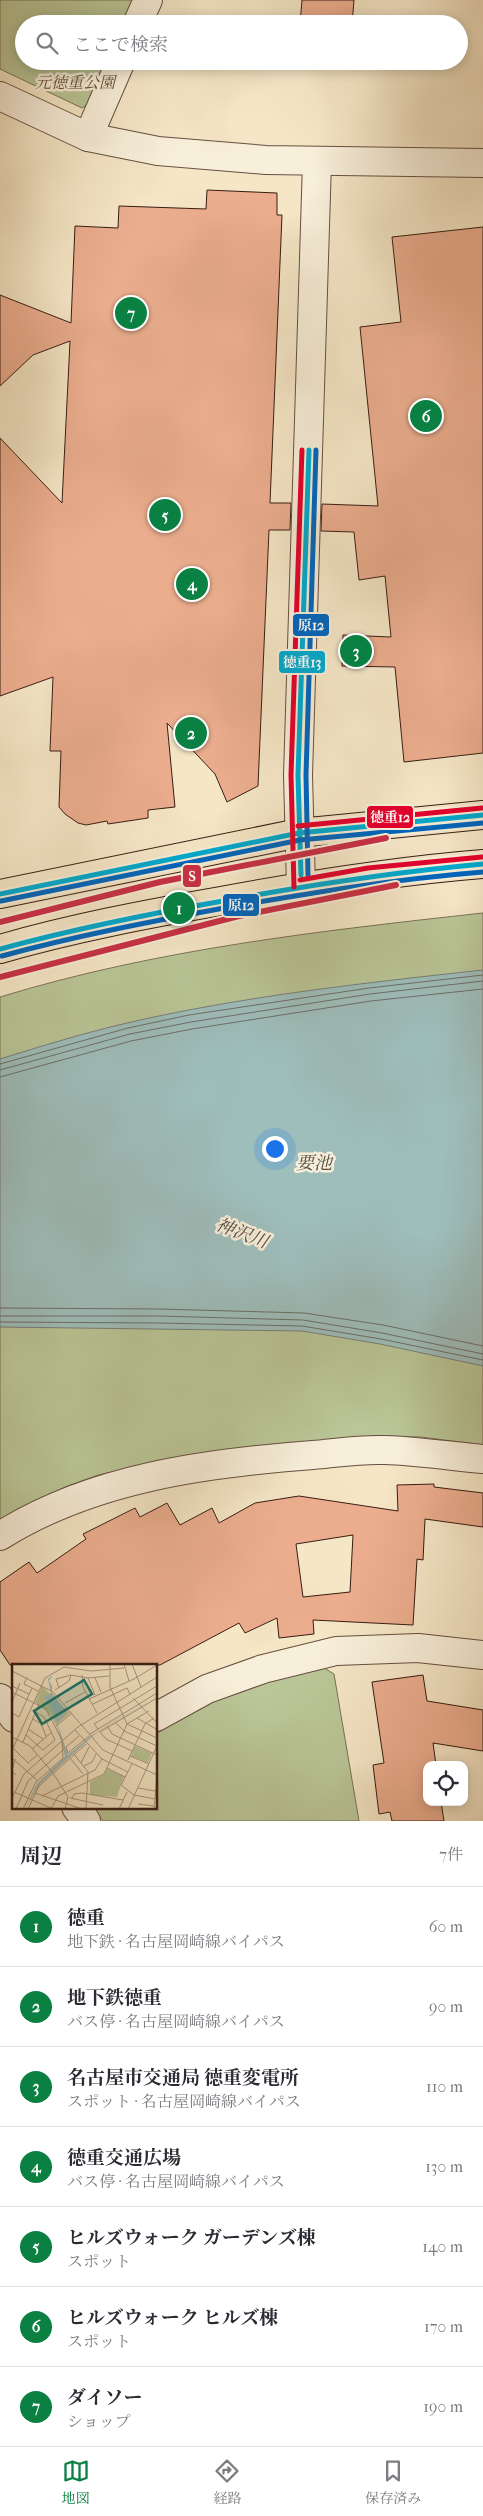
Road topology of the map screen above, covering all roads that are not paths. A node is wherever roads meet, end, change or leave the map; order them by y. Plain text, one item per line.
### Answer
1 (148, 0) edge
2 (141, 15) edge
3 (117, 70) edge
4 (0, 96) edge
5 (88, 137) junction
6 (317, 162) junction
7 (483, 163) edge
8 (483, 815) edge
9 (299, 833) junction
10 (483, 864) edge
11 (301, 887) junction
12 (0, 894) edge
13 (0, 950) edge
14 (483, 1459) edge
15 (0, 1536) edge
16 (483, 1655) edge
17 (0, 1698) edge
18 (12, 1715) edge
19 (158, 1716) edge
20 (77, 1808) edge
21 (86, 1821) edge

1 - 2 street
3 - 5 street
4 - 5 street
5 - 6 street
6 - 7 street
6 - 9 street
8 - 9 main road
9 - 11 street
9 - 12 main road
10 - 11 main road
11 - 13 main road
14 - 15 street
16 - 19 street
17 - 18 street
20 - 21 street

